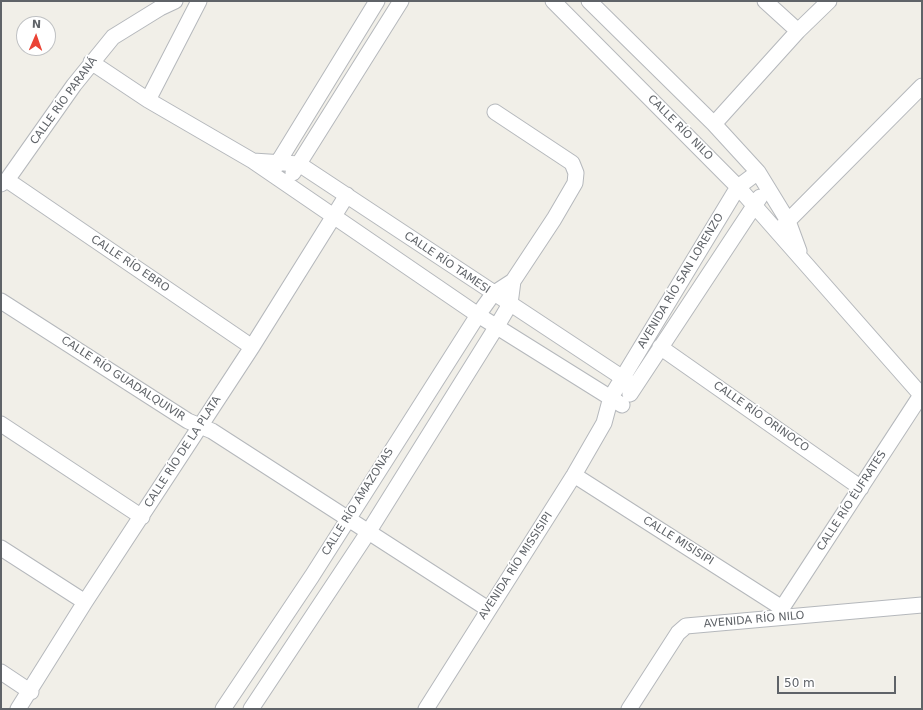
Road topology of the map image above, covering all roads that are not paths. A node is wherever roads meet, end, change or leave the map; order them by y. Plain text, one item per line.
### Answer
1 (174, 1) edge
2 (199, 1) edge
3 (377, 1) edge
4 (402, 1) edge
5 (553, 1) edge
6 (589, 1) edge
7 (765, 1) edge
8 (829, 1) edge
9 (798, 31) junction
10 (91, 62) junction
11 (922, 86) edge
12 (148, 100) junction
13 (495, 112) dead end
14 (714, 124) junction
15 (299, 164) junction
16 (274, 168) junction
17 (758, 172) junction
18 (4, 182) edge
19 (286, 183) junction
20 (738, 187) junction
21 (768, 187) junction
22 (346, 195) junction
23 (754, 205) junction
24 (334, 216) junction
25 (782, 226) junction
26 (513, 281) junction
27 (493, 294) junction
28 (1, 301) edge
29 (510, 304) junction
30 (478, 315) junction
31 (497, 326) junction
32 (252, 347) junction
33 (660, 347) junction
34 (628, 382) junction
35 (921, 395) edge
36 (617, 401) junction
37 (1, 424) edge
38 (200, 426) junction
39 (574, 475) junction
40 (861, 488) junction
41 (142, 517) junction
42 (348, 517) junction
43 (369, 531) junction
44 (1, 548) edge
45 (85, 602) junction
46 (922, 605) edge
47 (488, 609) junction
48 (783, 613) junction
49 (1, 672) edge
50 (31, 692) junction
51 (18, 709) edge
52 (223, 709) edge
53 (251, 709) edge
54 (426, 709) edge
55 (629, 709) edge

1 - 10 street, CALLE RÍO PARANÁ
2 - 12 street
3 - 16 street
4 - 15 street
5 - 20 street, CALLE RÍO NILO
6 - 14 street, CALLE RÍO NILO
7 - 9 street
8 - 9 street
9 - 14 street
10 - 12 street, CALLE RÍO TAMESI
10 - 18 street, CALLE RÍO PARANÁ
11 - 25 street
12 - 16 street, CALLE RÍO TAMESI
13 - 26 street
14 - 17 street, CALLE RÍO NILO
15 - 16 street, CALLE RÍO TAMESI
15 - 19 street
15 - 22 street, CALLE RÍO TAMESI
16 - 19 street, CALLE RÍO TAMESI
17 - 20 street, AVENIDA RÍO SAN LORENZO
17 - 21 street, CALLE RÍO NILO
18 - 32 street, CALLE RÍO EBRO
19 - 24 street, CALLE RÍO TAMESI
20 - 23 street, CALLE RÍO NILO
20 - 34 street, AVENIDA RÍO SAN LORENZO
21 - 23 street, AVENIDA RÍO SAN LORENZO
21 - 25 street, CALLE RÍO NILO
22 - 24 street, CALLE RÍO DE LA PLATA
22 - 27 street, CALLE RÍO TAMESI
23 - 25 street, CALLE RÍO NILO
23 - 33 street, AVENIDA RÍO SAN LORENZO
24 - 30 street, CALLE RÍO TAMESI
24 - 32 street, CALLE RÍO DE LA PLATA
25 - 35 street, CALLE RÍO NILO
26 - 27 street
26 - 29 street
27 - 29 street, CALLE RÍO TAMESI
27 - 30 street, CALLE RÍO AMAZONAS
28 - 38 street, CALLE RÍO GUADALQUIVIR
29 - 31 street
29 - 34 street, CALLE RÍO TAMESI
30 - 31 street, CALLE RÍO TAMESI
30 - 42 street, CALLE RÍO AMAZONAS
31 - 36 street, CALLE RÍO TAMESI
31 - 43 street
32 - 38 street, CALLE RÍO DE LA PLATA
33 - 34 street, AVENIDA RÍO SAN LORENZO
33 - 40 street, CALLE RÍO ORINOCO
34 - 36 street, AVENIDA RÍO SAN LORENZO
35 - 40 street, CALLE RÍO ÉUFRATES
36 - 39 street, AVENIDA RÍO MISSISIPI
37 - 41 street
38 - 41 street, CALLE RÍO DE LA PLATA
38 - 42 street, CALLE RÍO GUADALQUIVIR
39 - 47 street, AVENIDA RÍO MISSISIPI
39 - 48 street, CALLE MISISIPI
40 - 48 street, CALLE RÍO ÉUFRATES
41 - 45 street, CALLE RÍO DE LA PLATA
42 - 43 street, CALLE RÍO GUADALQUIVIR
42 - 52 street, CALLE RÍO AMAZONAS
43 - 47 street, CALLE RÍO GUADALQUIVIR
43 - 53 street
44 - 45 street
45 - 50 street, CALLE RÍO DE LA PLATA
46 - 48 street, AVENIDA RÍO NILO
47 - 54 street, AVENIDA RÍO MISSISIPI
48 - 55 street, AVENIDA RÍO NILO
49 - 50 street
50 - 51 street, CALLE RÍO DE LA PLATA

